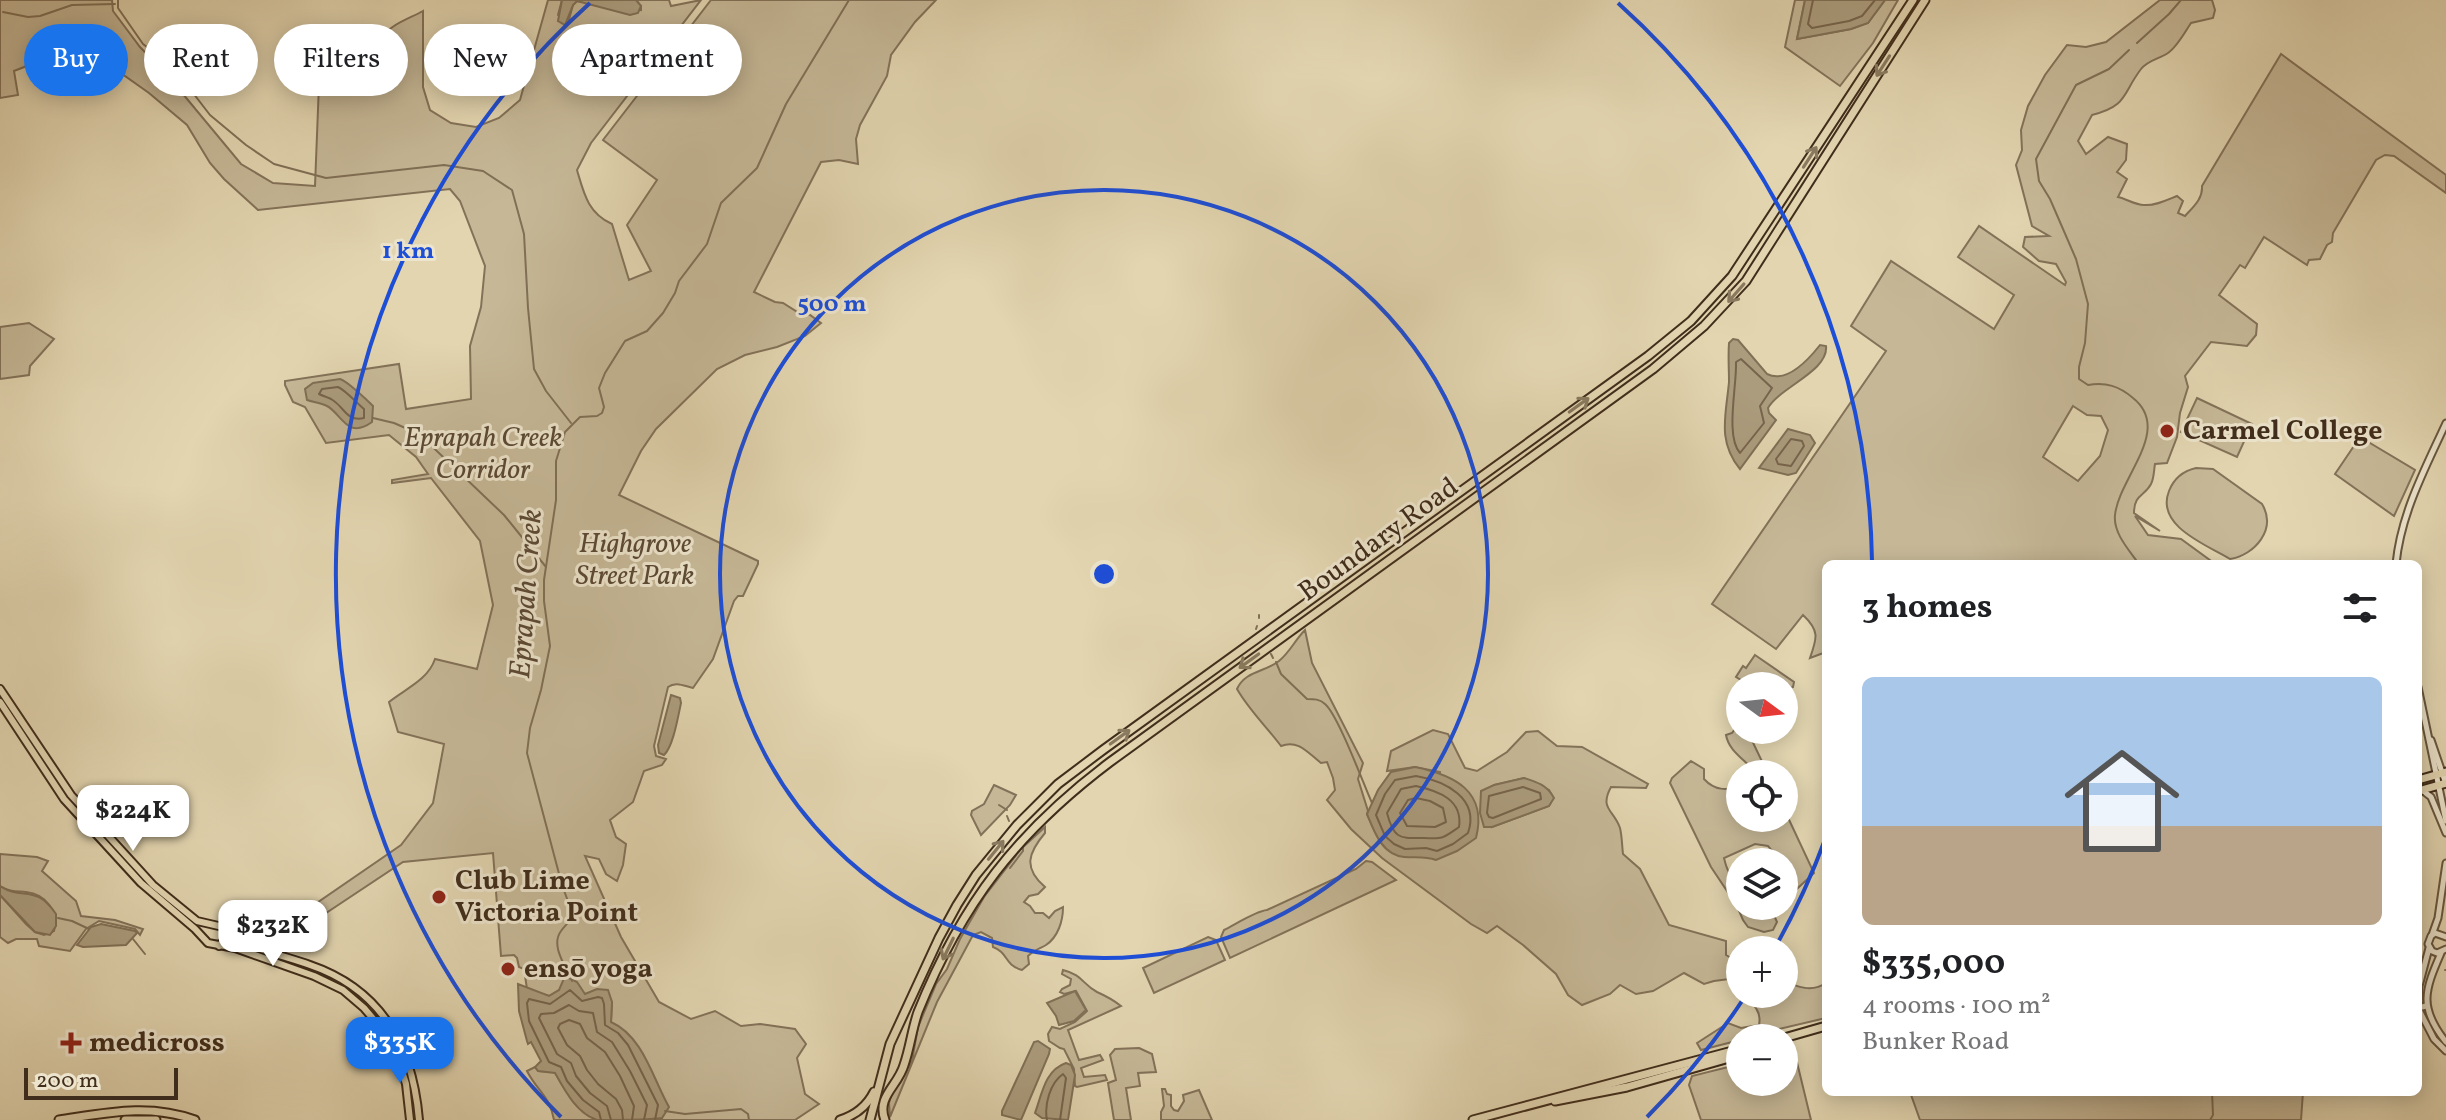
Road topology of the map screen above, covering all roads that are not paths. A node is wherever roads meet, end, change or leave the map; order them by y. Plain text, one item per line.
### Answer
1 (1913, 0) edge
2 (1925, 0) edge
3 (2446, 423) edge
4 (2397, 560) edge
5 (0, 689) edge
6 (0, 702) edge
7 (2422, 705) edge
8 (2441, 773) edge
9 (2444, 784) edge
10 (2422, 790) edge
11 (2422, 792) edge
12 (68, 797) junction
13 (2446, 821) edge
14 (2446, 833) edge
15 (2446, 863) edge
16 (210, 925) junction
17 (225, 931) junction
18 (2432, 935) junction
19 (2446, 935) edge
20 (205, 938) junction
21 (219, 946) junction
22 (2429, 948) junction
23 (2444, 951) edge
24 (2422, 975) edge
25 (2426, 1006) junction
26 (2422, 1007) edge
27 (2422, 1016) edge
28 (1822, 1027) edge
29 (381, 1028) junction
30 (1798, 1034) edge
31 (2446, 1042) edge
32 (371, 1049) dead end
33 (383, 1051) dead end
34 (2446, 1051) edge
35 (1726, 1053) edge
36 (1726, 1059) edge
37 (402, 1068) junction
38 (881, 1075) junction
39 (1529, 1105) junction
40 (59, 1120) edge
41 (125, 1120) edge
42 (156, 1120) edge
43 (195, 1120) edge
44 (410, 1120) edge
45 (419, 1120) edge
46 (840, 1120) edge
47 (870, 1120) edge
48 (885, 1120) edge
49 (1473, 1120) edge

38 -> 1 highway, Boundary Road
2 -> 48 highway, Boundary Road
3 - 4 street
5 - 12 main road
6 - 12 main road
7 - 8 street
8 - 9 street
9 - 10 highway
9 - 13 street
11 - 14 street
12 - 16 main road
12 - 20 main road
15 - 18 street
16 - 17 main road
16 - 20 main road
17 - 21 main road
17 - 45 main road
18 - 19 street
18 - 22 street
20 - 21 main road
21 - 29 main road
22 - 23 street
22 - 24 street
23 - 25 street
25 - 26 street
25 - 31 street
27 - 34 street
28 - 30 highway
29 - 32 main road
29 - 37 main road
33 - 37 main road
35 - 39 highway
36 - 39 highway
37 - 44 main road
38 - 46 highway
38 - 47 highway, Boundary Road
39 - 49 highway
40 - 43 highway
41 - 42 highway

